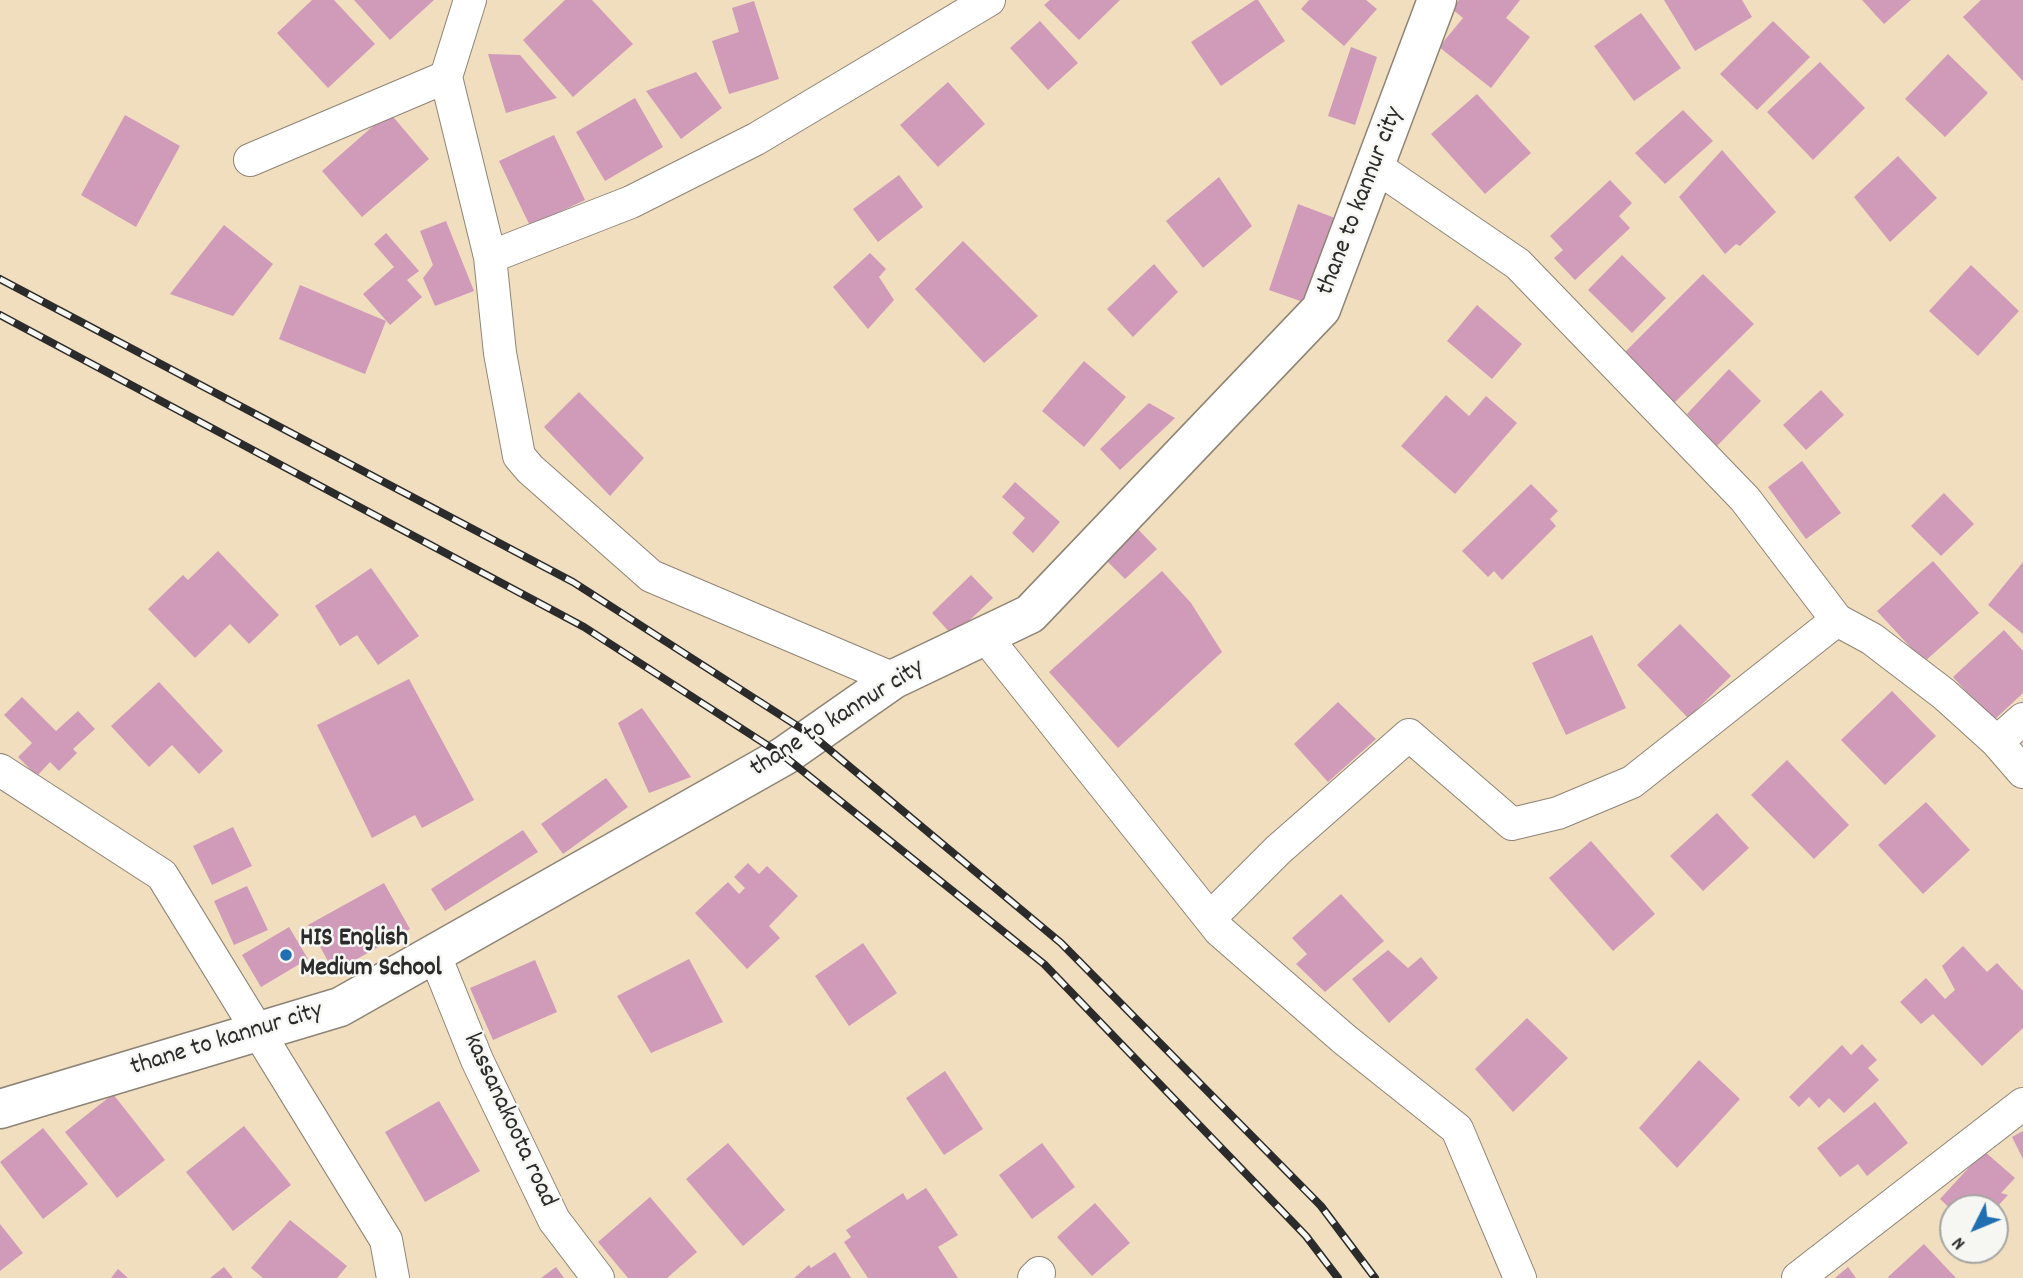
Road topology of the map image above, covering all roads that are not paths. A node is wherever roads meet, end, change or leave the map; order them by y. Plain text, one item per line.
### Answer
1 (470, 0) edge
2 (989, 0) edge
3 (1437, 0) edge
4 (446, 77) junction
5 (250, 160) dead end
6 (1375, 166) junction
7 (490, 257) junction
8 (1837, 620) junction
9 (985, 636) junction
10 (894, 678) junction
11 (2023, 719) edge
12 (1997, 742) junction
13 (0, 771) edge
14 (2023, 772) edge
15 (1210, 918) junction
16 (434, 953) junction
17 (256, 1032) junction
18 (2023, 1104) edge
19 (0, 1109) edge
20 (393, 1278) edge
21 (598, 1278) edge
22 (1520, 1278) edge
23 (1798, 1278) edge

1 - 4 street
2 - 7 street
3 - 6 street, thane to kannur city
4 - 5 street
4 - 7 street
6 - 8 street
6 - 9 street, thane to kannur city
7 - 10 street
8 - 12 street
8 - 15 street
9 - 10 street, thane to kannur city
9 - 15 street
10 - 16 street, thane to kannur city
11 - 12 street
12 - 14 street
13 - 17 street
15 - 22 street
16 - 17 street, thane to kannur city
16 - 21 street, kassanakoota road
17 - 19 street, thane to kannur city
17 - 20 street
18 - 23 street

